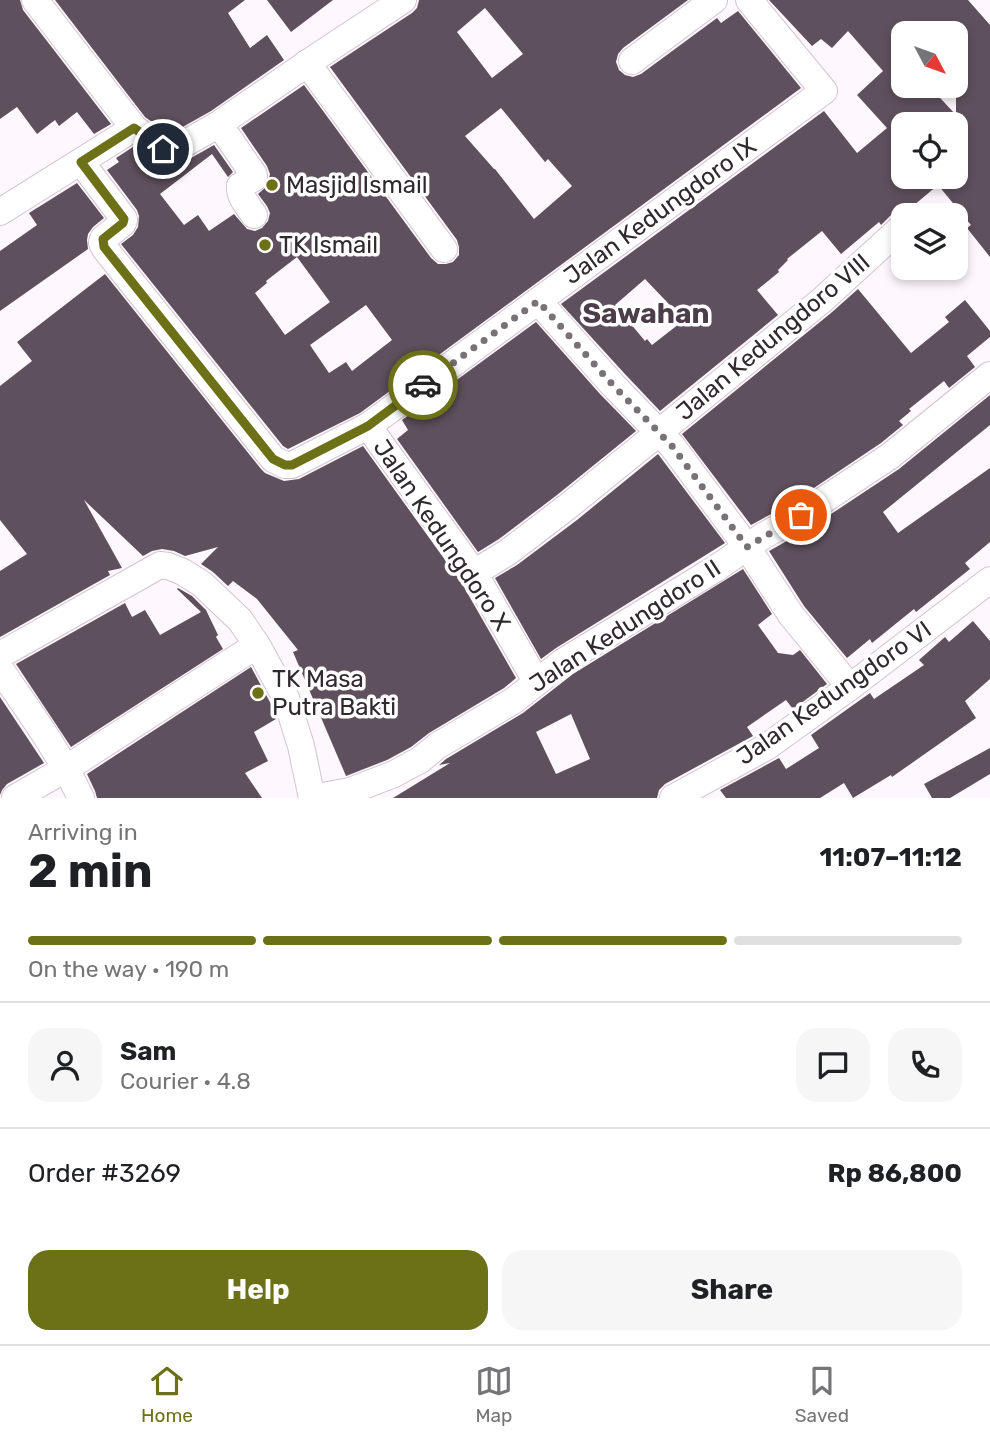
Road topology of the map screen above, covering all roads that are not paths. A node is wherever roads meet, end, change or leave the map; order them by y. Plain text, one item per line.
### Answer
1 (403, 0) edge
2 (714, 0) edge
3 (749, 0) edge
4 (42, 2) edge
5 (632, 61) dead end
6 (307, 64) junction
7 (219, 124) junction
8 (134, 128) junction
9 (81, 162) junction
10 (0, 212) edge
11 (254, 215) dead end
12 (891, 237) edge
13 (444, 249) dead end
14 (538, 301) junction
15 (990, 375) edge
16 (368, 426) junction
17 (659, 432) junction
18 (747, 547) junction
19 (474, 573) junction
20 (990, 580) edge
21 (257, 645) junction
22 (0, 655) edge
23 (0, 669) edge
24 (536, 681) junction
25 (850, 687) junction
26 (67, 768) junction
27 (15, 798) edge
28 (81, 798) edge
29 (312, 798) edge
30 (673, 798) edge

1 - 6 street
2 - 5 street
3 - 14 street, Jalan Kedungdoro IX
4 - 8 street
6 - 7 street
6 - 13 street
7 - 8 street
7 - 11 street
8 - 9 street
9 - 10 street
9 - 16 street, Jalan Kedungdoro IX
12 - 17 street, Jalan Kedungdoro VIII
14 - 16 street, Jalan Kedungdoro IX
14 - 17 street
15 - 18 street, Jalan Kedungdoro II
16 - 19 street, Jalan Kedungdoro X
17 - 18 street
17 - 19 street, Jalan Kedungdoro VIII
18 - 24 street, Jalan Kedungdoro II
18 - 25 street
19 - 24 street, Jalan Kedungdoro X
20 - 25 street, Jalan Kedungdoro VI
21 - 22 street
21 - 26 street
21 - 29 street
23 - 26 street
24 - 29 street, Jalan Kedungdoro II
25 - 30 street, Jalan Kedungdoro VI
26 - 27 street
26 - 28 street

